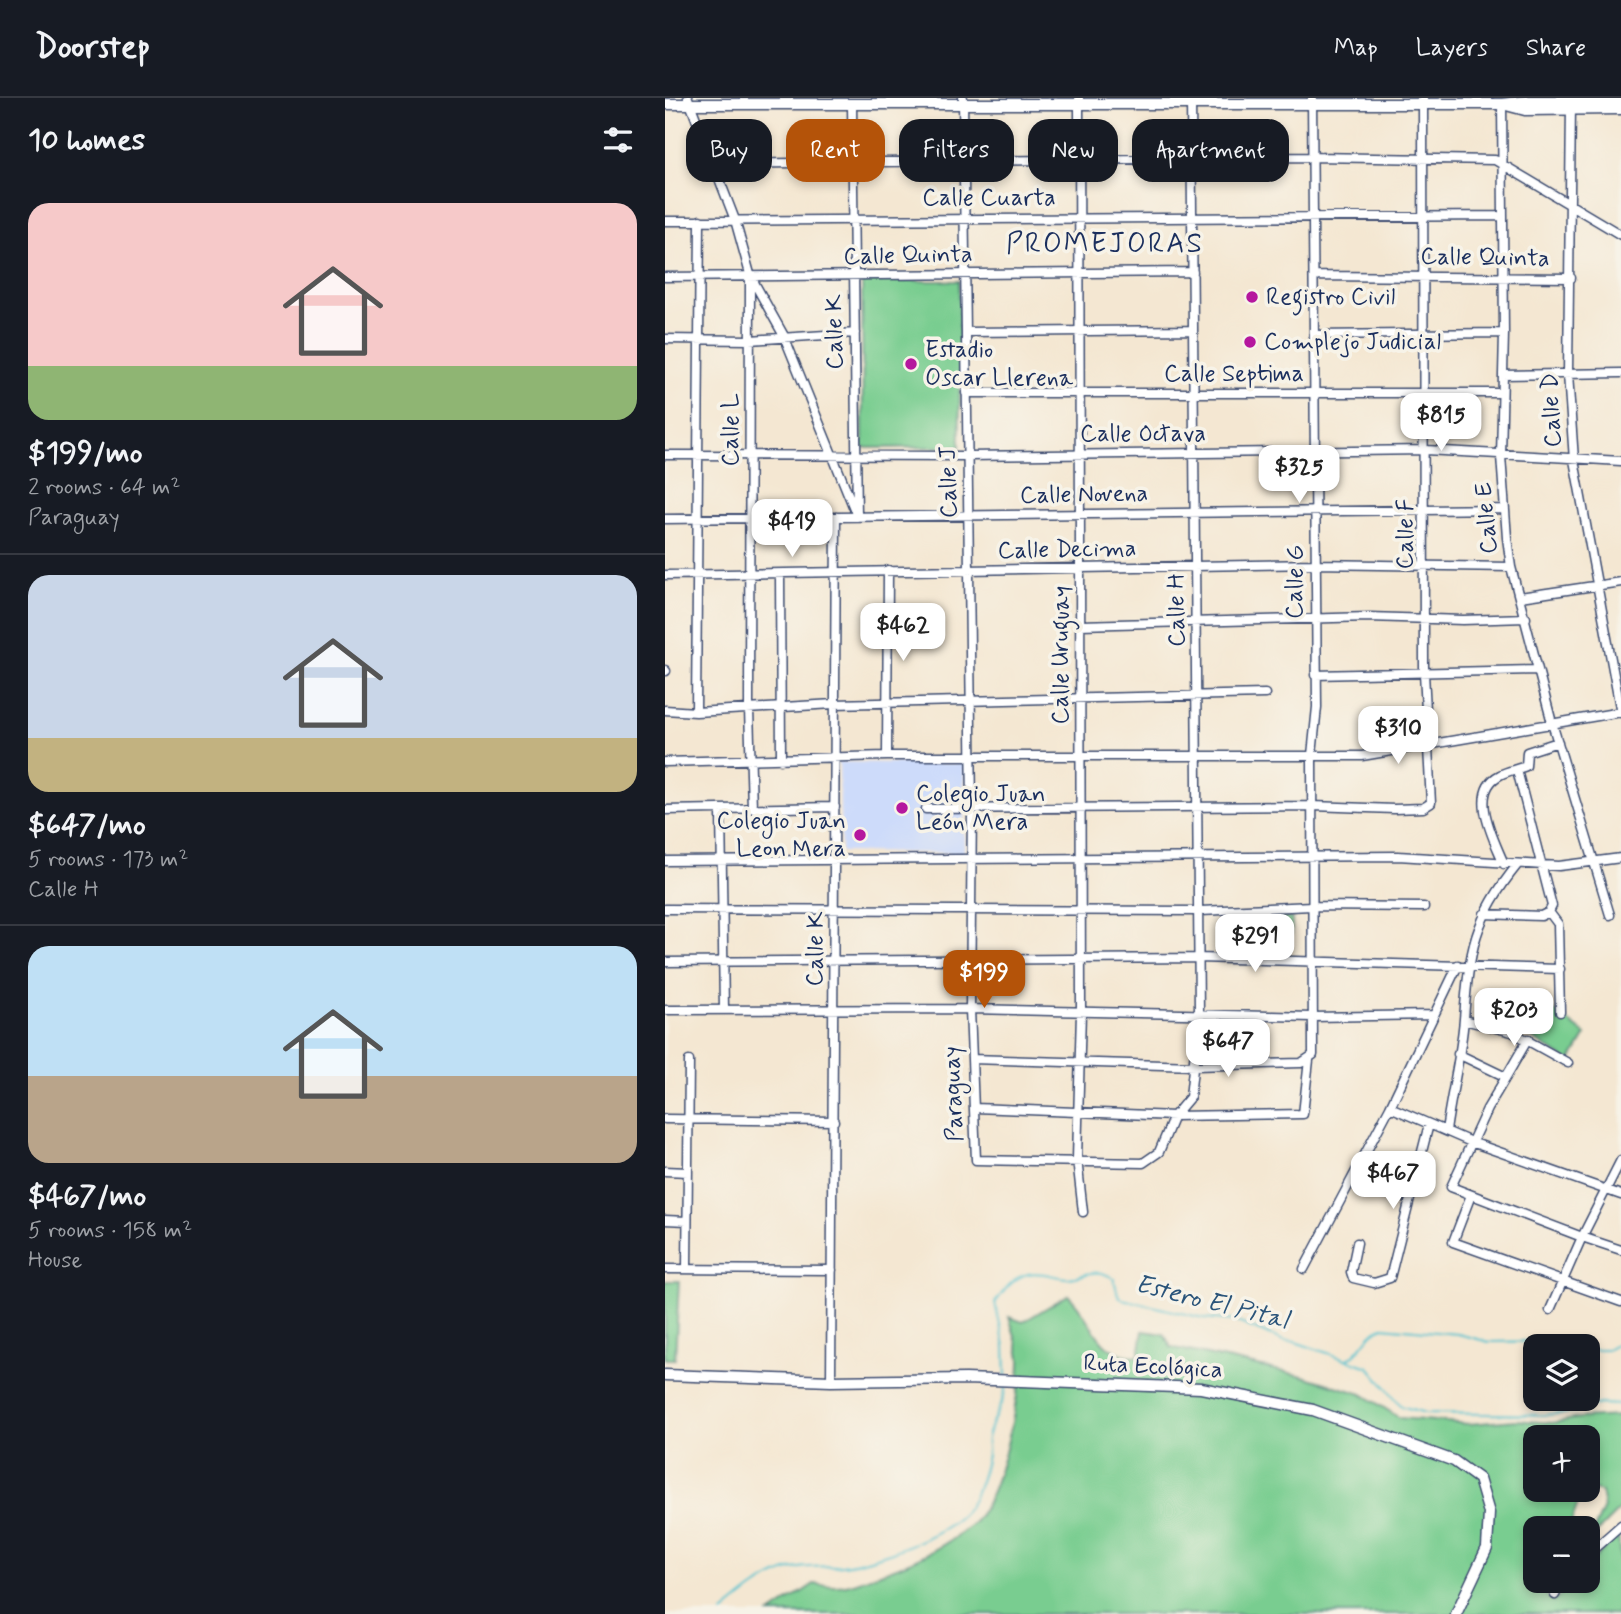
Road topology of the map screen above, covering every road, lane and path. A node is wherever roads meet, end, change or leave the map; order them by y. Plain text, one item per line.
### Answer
1 (703, 98) edge
2 (823, 98) edge
3 (1529, 99) edge
4 (689, 101) edge
5 (773, 101) edge
6 (885, 101) edge
7 (963, 101) edge
8 (1079, 101) edge
9 (1191, 101) edge
10 (1312, 101) edge
11 (1424, 101) edge
12 (1621, 101) edge
13 (665, 104) edge
14 (813, 104) junction
15 (852, 104) junction
16 (1502, 104) junction
17 (1571, 105) junction
18 (1621, 109) edge
19 (696, 119) edge
20 (852, 119) edge
21 (963, 119) edge
22 (1079, 119) edge
23 (1191, 119) edge
24 (1289, 157) edge
25 (1314, 157) junction
26 (1424, 159) junction
27 (1502, 164) junction
28 (721, 182) edge
29 (852, 182) edge
30 (963, 182) edge
31 (1080, 182) edge
32 (1192, 182) edge
33 (1570, 202) junction
34 (1192, 216) junction
35 (1423, 216) junction
36 (1502, 216) junction
37 (1080, 217) junction
38 (1313, 217) junction
39 (853, 218) junction
40 (963, 218) junction
41 (665, 220) edge
42 (700, 220) junction
43 (735, 220) junction
44 (1621, 235) edge
45 (1193, 272) junction
46 (1080, 273) junction
47 (750, 274) junction
48 (966, 274) junction
49 (699, 276) junction
50 (854, 276) junction
51 (1315, 276) junction
52 (1423, 276) junction
53 (665, 277) edge
54 (1503, 278) junction
55 (1571, 278) junction
56 (1080, 329) junction
57 (1193, 330) junction
58 (966, 332) junction
59 (1425, 332) junction
60 (855, 333) junction
61 (1504, 333) junction
62 (1314, 335) junction
63 (785, 336) junction
64 (665, 339) edge
65 (750, 340) junction
66 (699, 341) junction
67 (1621, 373) edge
68 (1568, 374) junction
69 (1503, 375) junction
70 (1425, 391) junction
71 (966, 393) junction
72 (1314, 393) junction
73 (1502, 393) junction
74 (1080, 394) junction
75 (1194, 394) junction
76 (1426, 450) junction
77 (1315, 451) junction
78 (698, 453) junction
79 (1080, 453) junction
80 (1194, 453) junction
81 (750, 454) junction
82 (833, 454) junction
83 (856, 454) junction
84 (665, 455) edge
85 (968, 456) junction
86 (1501, 456) junction
87 (1574, 460) junction
88 (1621, 461) edge
89 (1504, 509) junction
90 (1425, 510) junction
91 (1314, 511) junction
92 (1195, 512) junction
93 (1080, 514) junction
94 (969, 515) junction
95 (836, 517) junction
96 (857, 517) junction
97 (750, 518) junction
98 (665, 519) edge
99 (698, 519) junction
100 (1314, 564) junction
101 (1424, 565) junction
102 (1195, 567) junction
103 (1511, 567) junction
104 (1080, 569) junction
105 (888, 570) junction
106 (968, 570) junction
107 (835, 573) junction
108 (750, 574) junction
109 (780, 574) junction
110 (665, 575) edge
111 (697, 576) junction
112 (1621, 582) edge
113 (1597, 584) junction
114 (1520, 597) junction
115 (1526, 618) junction
116 (1314, 619) junction
117 (1425, 620) junction
118 (1196, 622) junction
119 (1080, 625) junction
120 (1538, 670) junction
121 (1424, 674) junction
122 (1315, 675) junction
123 (1265, 694) dead end
124 (1197, 695) junction
125 (1081, 697) junction
126 (970, 700) junction
127 (888, 703) junction
128 (834, 704) junction
129 (780, 707) junction
130 (749, 709) junction
131 (665, 710) edge
132 (696, 712) junction
133 (1621, 712) edge
134 (1552, 723) junction
135 (1557, 742) junction
136 (1428, 744) junction
137 (1312, 755) junction
138 (887, 756) junction
139 (1197, 756) junction
140 (970, 758) junction
141 (1081, 758) junction
142 (834, 759) junction
143 (752, 760) junction
144 (781, 760) junction
145 (665, 762) edge
146 (1517, 770) junction
147 (1313, 806) junction
148 (835, 807) junction
149 (752, 808) junction
150 (972, 808) junction
151 (1198, 808) junction
152 (926, 809) dead end
153 (1081, 809) junction
154 (665, 810) edge
155 (721, 811) junction
156 (1313, 857) junction
157 (972, 858) junction
158 (1081, 858) junction
159 (1198, 858) junction
160 (1621, 858) edge
161 (834, 859) junction
162 (720, 860) junction
163 (665, 861) edge
164 (1504, 863) junction
165 (1595, 863) junction
166 (1518, 864) junction
167 (1544, 865) junction
168 (1311, 906) junction
169 (1424, 907) dead end
170 (665, 909) edge
171 (722, 909) junction
172 (970, 910) junction
173 (836, 911) junction
174 (1081, 911) junction
175 (1200, 911) junction
176 (1549, 912) junction
177 (1484, 914) junction
178 (1610, 915) dead end
179 (1081, 958) junction
180 (1199, 958) junction
181 (721, 959) junction
182 (834, 959) junction
183 (970, 959) junction
184 (665, 962) edge
185 (1312, 964) junction
186 (1458, 965) junction
187 (1469, 966) junction
188 (1560, 969) junction
189 (970, 1009) junction
190 (665, 1010) edge
191 (724, 1010) junction
192 (835, 1011) junction
193 (1081, 1012) junction
194 (1560, 1012) dead end
195 (1199, 1013) junction
196 (1434, 1014) junction
197 (1312, 1017) junction
198 (1464, 1020) junction
199 (1528, 1039) junction
200 (1458, 1054) junction
201 (972, 1059) junction
202 (1309, 1060) junction
203 (689, 1061) dead end
204 (1568, 1063) dead end
205 (1080, 1064) junction
206 (1195, 1066) junction
207 (1506, 1077) junction
208 (1390, 1107) junction
209 (975, 1108) junction
210 (1078, 1110) junction
211 (1174, 1116) junction
212 (665, 1119) edge
213 (688, 1119) junction
214 (834, 1121) junction
215 (1429, 1124) junction
216 (1446, 1131) junction
217 (1471, 1142) junction
218 (1077, 1159) junction
219 (976, 1160) joint
220 (1621, 1160) edge
221 (665, 1171) edge
222 (688, 1172) junction
223 (1606, 1189) junction
224 (1471, 1195) junction
225 (1621, 1195) edge
226 (1083, 1212) dead end
227 (665, 1220) edge
228 (687, 1221) junction
229 (1582, 1237) junction
230 (1357, 1243) dead end
231 (1621, 1250) edge
232 (665, 1269) edge
233 (687, 1269) junction
234 (1304, 1269) dead end
235 (832, 1270) junction
236 (1562, 1283) junction
237 (1621, 1302) edge
238 (1550, 1310) dead end
239 (665, 1375) edge
240 (831, 1381) junction
241 (1621, 1525) edge
242 (1600, 1544) edge
243 (1456, 1614) edge

1 - 4 street
2 - 14 street
3 - 16 main road
3 - 17 main road
4 - 5 main road
4 - 13 main road
4 - 19 street, Calle L
5 - 14 main road
6 - 7 main road
6 - 15 main road
7 - 8 main road
7 - 21 street, Calle J
8 - 9 main road
8 - 22 street, Calle Uruguay
9 - 10 main road
9 - 23 street, Calle H
10 - 11 main road
10 - 25 street, Calle G
11 - 16 main road
11 - 26 street, Calle F
12 - 17 main road
14 - 15 main road
15 - 20 street, Calle K
16 - 17 main road
16 - 27 street, Calle E
17 - 18 main road
17 - 33 street, Calle D
24 - 25 street
25 - 26 street
25 - 38 street, Calle G
26 - 27 street
26 - 35 street, Calle F
27 - 33 street
27 - 36 street, Calle E
28 - 43 street, Calle L
29 - 39 street, Calle K
30 - 40 street, Calle J
31 - 37 street, Calle Uruguay
32 - 34 street, Calle H
33 - 44 street
33 - 55 street, Calle D
34 - 37 street, Calle Cuarta
34 - 38 street, Calle Cuarta
34 - 45 street, Calle H
35 - 36 street, Calle Cuarta
35 - 38 street, Calle Cuarta
35 - 52 street, Calle F
36 - 54 street, Calle E
37 - 40 street, Calle Cuarta
37 - 46 street, Calle Uruguay
38 - 51 street, Calle G
39 - 40 street, Calle Cuarta
39 - 43 street, Calle Cuarta
39 - 50 street, Calle K
40 - 48 street, Calle J
41 - 42 street, Calle Cuarta
42 - 43 street, Calle Cuarta
42 - 49 street
43 - 47 street, Calle L
45 - 46 street, Calle Quinta
45 - 57 street, Calle H
46 - 48 street, Calle Quinta
46 - 56 street, Calle Uruguay
47 - 49 street, Calle Quinta
47 - 50 street, Calle Quinta
47 - 63 street
47 - 65 street, Calle L
48 - 50 street, Calle Quinta
48 - 58 street, Calle J
49 - 53 street, Calle Quinta
49 - 66 street
50 - 60 street, Calle K
51 - 52 street, Calle Quinta
51 - 62 street, Calle G
52 - 54 street, Calle Quinta
52 - 59 street, Calle F
54 - 55 street, Calle Quinta
54 - 61 street, Calle E
55 - 68 street, Calle D
56 - 57 street
56 - 58 street
56 - 74 street, Calle Uruguay
57 - 75 street, Calle H
58 - 71 street, Calle J
59 - 61 street
59 - 62 street
59 - 70 street, Calle F
60 - 63 street
60 - 83 street, Calle K
61 - 69 street, Calle E
62 - 72 street, Calle G
63 - 65 street
63 - 82 street
64 - 66 street
65 - 66 street
65 - 81 street, Calle L
66 - 78 street
67 - 68 street
68 - 69 street
68 - 87 street, Calle D
69 - 73 street, Calle E
70 - 72 street, Calle Septima
70 - 73 street, Calle Septima
70 - 76 street, Calle F
71 - 74 street, Calle Septima
71 - 85 street, Calle J
72 - 75 street, Calle Septima
72 - 77 street, Calle G
73 - 86 street, Calle E
74 - 75 street, Calle Septima
74 - 79 street, Calle Uruguay
75 - 80 street, Calle H
76 - 77 street, Calle Octava
76 - 86 street, Calle Octava
76 - 90 street, Calle F
77 - 80 street, Calle Octava
77 - 91 street, Calle G
78 - 81 street, Calle Octava
78 - 84 street, Calle Octava
78 - 99 street
79 - 80 street, Calle Octava
79 - 85 street, Calle Octava
79 - 93 street, Calle Uruguay
80 - 92 street, Calle H
81 - 82 street, Calle Octava
81 - 97 street, Calle L
82 - 83 street, Calle Octava
82 - 96 street
83 - 85 street, Calle Octava
83 - 96 street, Calle K
85 - 94 street, Calle J
86 - 87 street, Calle Octava
86 - 89 street, Calle E
87 - 88 street, Calle Octava
87 - 113 street, Calle D
89 - 90 street, Calle Novena
89 - 103 street, Calle E
90 - 91 street, Calle Novena
90 - 101 street, Calle F
91 - 92 street, Calle Novena
91 - 100 street, Calle G
92 - 93 street, Calle Novena
92 - 102 street, Calle H
93 - 94 street, Calle Novena
93 - 104 street, Calle Uruguay
94 - 96 street, Calle Novena
94 - 106 street, Calle J
95 - 96 street, Calle Novena
95 - 97 street, Calle Novena
95 - 107 street, Calle K
97 - 99 street, Calle Novena
97 - 108 street, Calle L
98 - 99 street, Calle Novena
99 - 111 street
100 - 101 street, Calle Decima
100 - 102 street, Calle Decima
100 - 116 street, Calle G
101 - 103 street, Calle Decima
101 - 117 street, Calle F
102 - 104 street, Calle Decima
102 - 118 street, Calle H
103 - 114 street, Calle E
104 - 106 street, Calle Decima
104 - 119 street, Calle Uruguay
105 - 106 street, Calle Decima
105 - 107 street, Calle Decima
105 - 127 street
106 - 126 street, Calle J
107 - 109 street, Calle Decima
107 - 128 street, Calle K
108 - 109 street, Calle Decima
108 - 111 street, Calle Decima
108 - 130 street, Calle L
109 - 129 street
110 - 111 street, Calle Decima
111 - 132 street
112 - 113 street
113 - 114 street
113 - 133 street, Calle D
114 - 115 street, Calle E
115 - 117 street
115 - 120 street, Calle E
116 - 117 street
116 - 118 street
116 - 122 street, Calle G
117 - 121 street, Calle F
118 - 119 street
118 - 124 street, Calle H
119 - 125 street, Calle Uruguay
120 - 121 street
120 - 134 street, Calle E
121 - 122 street
121 - 136 street, Calle F
122 - 137 street, Calle G
123 - 124 street
124 - 125 street
124 - 139 street, Calle H
125 - 126 street
125 - 141 street, Calle Uruguay
126 - 127 street
126 - 140 street, Calle J
127 - 128 street
127 - 138 street
128 - 129 street
128 - 142 street, Calle K
129 - 130 street
129 - 144 street
130 - 132 street
130 - 143 street, Calle L
131 - 132 street
133 - 134 street
134 - 135 street, Calle E
134 - 136 street
135 - 146 street
135 - 165 street, Calle E
136 - 137 street
136 - 147 street, Calle F
137 - 139 street
137 - 147 street, Calle G
138 - 140 street
138 - 142 street
139 - 141 street
139 - 151 street, Calle H
140 - 141 street
140 - 150 street, Calle J
141 - 153 street, Calle Uruguay
142 - 144 street
142 - 148 street, Calle K
143 - 144 street
143 - 145 street
143 - 149 street, Calle L
146 - 164 street
146 - 167 street
147 - 151 street
147 - 156 street, Calle G
148 - 149 street
148 - 161 street, Calle K
149 - 155 street
150 - 152 street
150 - 153 street
150 - 157 street, Calle J
151 - 153 street
151 - 159 street, Calle H
153 - 158 street, Calle Uruguay
154 - 155 street
155 - 162 street
156 - 159 street
156 - 164 street
156 - 168 street, Calle G
157 - 158 street
157 - 161 street
157 - 172 street, Paraguay
158 - 159 street
158 - 174 street, Calle Uruguay
159 - 175 street, Calle H
160 - 165 street
161 - 162 street
161 - 173 street, Calle K
162 - 163 street
162 - 171 street
164 - 166 street
165 - 167 street
165 - 178 street, Calle E
166 - 167 street
166 - 177 street
167 - 176 street
168 - 169 street
168 - 175 street
168 - 185 street, Calle G
170 - 171 street
171 - 173 street
171 - 181 street
172 - 173 street
172 - 174 street
172 - 183 street, Paraguay
173 - 182 street, Calle K
174 - 175 street
174 - 179 street, Calle Uruguay
175 - 180 street, Calle H
176 - 177 street
176 - 188 street
177 - 187 street
179 - 180 street
179 - 183 street
179 - 193 street, Calle Uruguay
180 - 185 street
180 - 195 street, Calle H
181 - 182 street
181 - 184 street
181 - 191 street
182 - 183 street
182 - 192 street, Calle K
183 - 189 street, Paraguay
185 - 186 street
185 - 197 street, Calle G
186 - 187 street
186 - 196 street
187 - 188 street
187 - 198 street
188 - 194 street
189 - 192 street
189 - 193 street
189 - 201 street, Paraguay
190 - 191 street
191 - 192 street
192 - 214 street, Calle K
193 - 195 street
193 - 205 street, Calle Uruguay
195 - 197 street
195 - 206 street, Calle H
196 - 197 street
196 - 208 street
197 - 202 street, Calle G
198 - 199 street
198 - 200 street
199 - 204 street
199 - 207 street
200 - 207 street
200 - 216 street
201 - 205 street
201 - 209 street, Paraguay
202 - 206 street
202 - 211 street, Calle G
203 - 213 street
205 - 206 street
205 - 210 street, Calle Uruguay
206 - 211 street, Calle H
207 - 217 street
208 - 215 street
208 - 234 street
209 - 210 street
209 - 219 street, Paraguay
210 - 211 street
210 - 218 street, Calle Uruguay
211 - 218 street, Calle H
212 - 213 street
213 - 214 street
213 - 222 street
214 - 235 street, Calle K
215 - 216 street
215 - 230 street
216 - 217 street
217 - 223 street
217 - 224 street
218 - 219 street, Calle H
218 - 226 street, Calle Uruguay
220 - 223 street
221 - 222 street
222 - 228 street
223 - 225 street
223 - 229 street
224 - 229 street
224 - 236 street
227 - 228 street
228 - 233 street
229 - 231 street
229 - 236 street
232 - 233 street
233 - 235 street
235 - 240 street, Calle K
236 - 237 street
236 - 238 street
239 - 240 main road, Ruta Ecológica
240 - 243 main road, Ruta Ecológica
241 - 242 street

